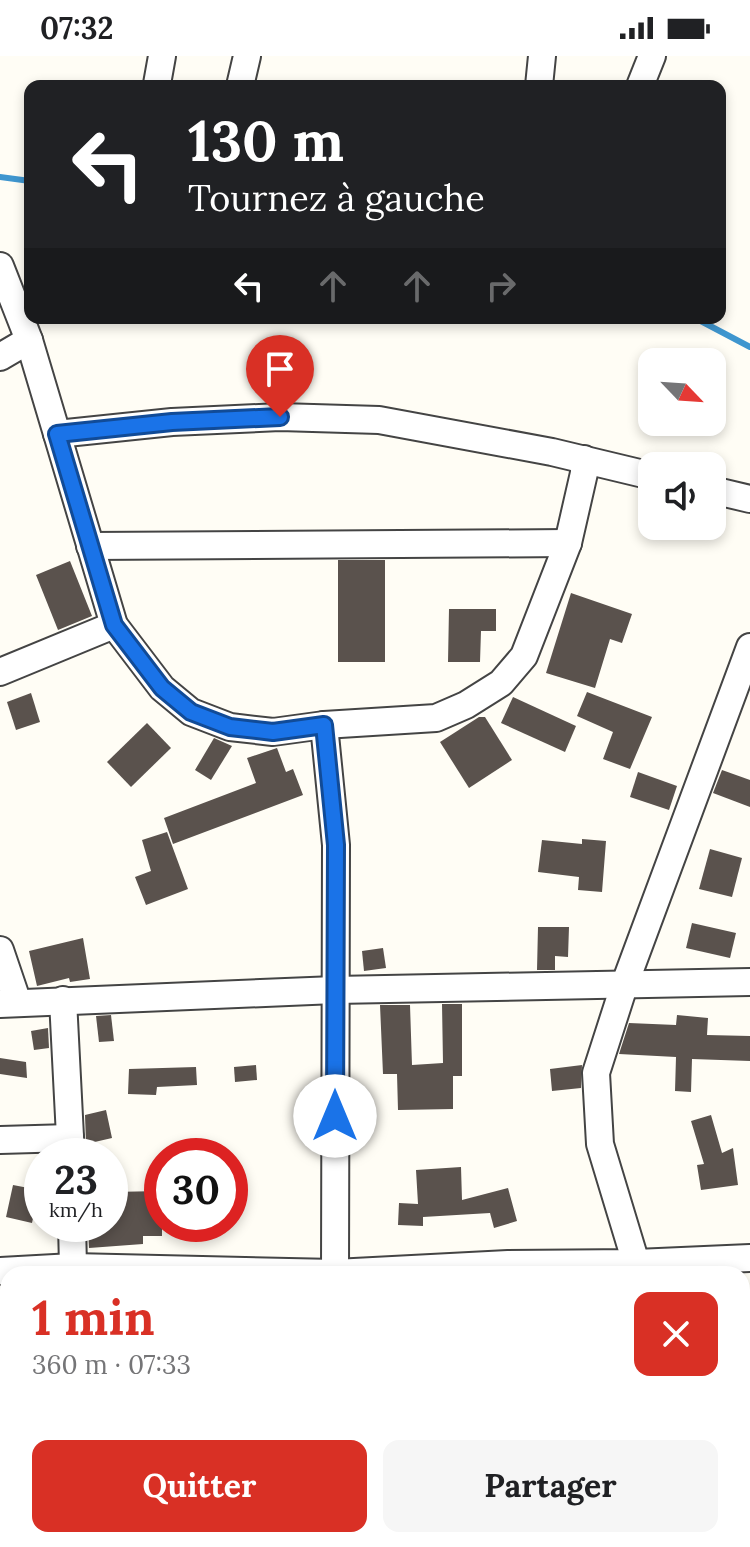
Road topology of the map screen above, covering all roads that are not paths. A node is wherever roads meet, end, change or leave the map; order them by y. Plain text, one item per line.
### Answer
1 (162, 56) edge
2 (247, 56) edge
3 (542, 56) edge
4 (652, 56) edge
5 (158, 80) edge
6 (241, 80) edge
7 (540, 80) edge
8 (642, 80) edge
9 (0, 266) edge
10 (29, 340) junction
11 (0, 357) edge
12 (57, 434) junction
13 (584, 459) junction
14 (638, 472) edge
15 (726, 493) edge
16 (750, 499) edge
17 (568, 543) junction
18 (90, 546) junction
19 (114, 625) junction
20 (750, 647) edge
21 (0, 672) edge
22 (324, 725) junction
23 (0, 950) edge
24 (750, 982) edge
25 (624, 986) junction
26 (335, 990) junction
27 (63, 1000) junction
28 (9, 1003) edge
29 (70, 1138) edge
30 (0, 1140) edge
31 (24, 1142) edge
32 (72, 1242) edge
33 (750, 1258) edge
34 (636, 1263) junction
35 (73, 1266) edge
36 (335, 1266) edge
37 (473, 1266) edge

1 - 5 street
2 - 6 street
3 - 7 street
4 - 8 street
9 - 10 street
10 - 11 street
10 - 12 street
12 - 13 street
12 - 18 street
13 - 14 street
13 - 17 street
15 - 16 street
17 - 18 street
17 - 22 street
18 - 19 street
19 - 21 street
19 - 22 street
20 - 25 street
22 - 26 street
23 - 28 street
24 - 25 street
25 - 26 street
25 - 34 street
26 - 27 street
26 - 36 street
27 - 28 street
27 - 29 street
30 - 31 street
32 - 35 street
33 - 34 street
34 - 37 street

